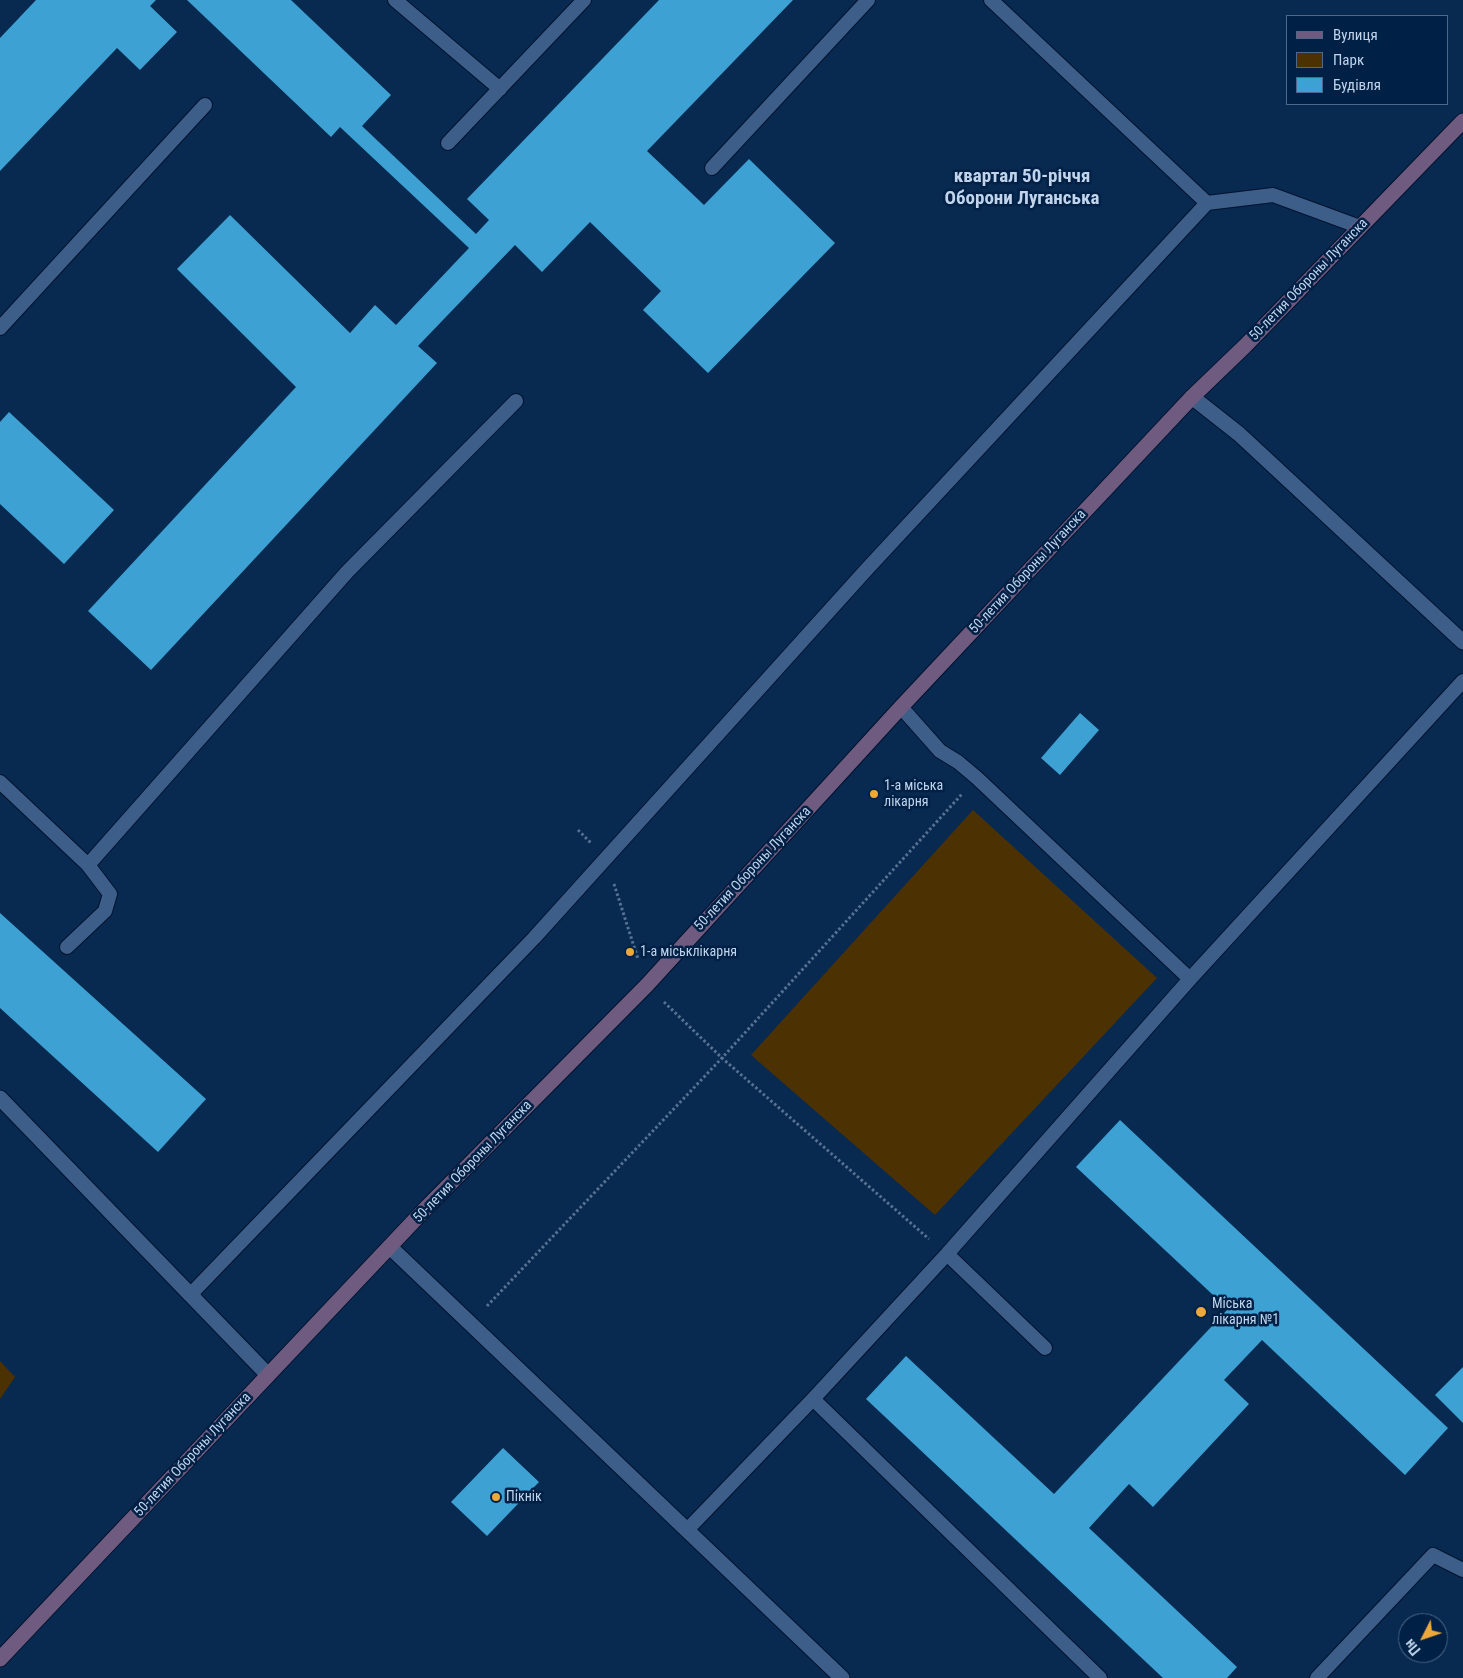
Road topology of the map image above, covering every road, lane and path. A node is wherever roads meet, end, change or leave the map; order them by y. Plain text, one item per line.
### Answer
1 (394, 0) edge
2 (584, 0) edge
3 (868, 0) edge
4 (991, 0) edge
5 (500, 89) junction
6 (205, 104) dead end
7 (1463, 121) edge
8 (448, 143) dead end
9 (712, 168) dead end
10 (1207, 203) junction
11 (1360, 227) junction
12 (0, 328) edge
13 (1192, 397) junction
14 (516, 401) dead end
15 (1463, 642) edge
16 (1463, 681) edge
17 (902, 707) junction
18 (977, 778) junction
19 (0, 782) edge
20 (578, 830) dead end
21 (606, 858) junction
22 (88, 866) junction
23 (67, 947) dead end
24 (1190, 979) junction
25 (647, 985) junction
26 (722, 1058) junction
27 (0, 1098) edge
28 (390, 1247) junction
29 (947, 1254) junction
30 (190, 1295) junction
31 (470, 1325) junction
32 (1046, 1348) dead end
33 (268, 1375) junction
34 (813, 1399) junction
35 (686, 1530) junction
36 (1463, 1570) edge
37 (0, 1659) edge
38 (842, 1678) edge
39 (1100, 1678) edge
40 (1318, 1678) edge

1 - 5 lane
2 - 5 lane
3 - 9 lane
4 - 10 lane
5 - 8 lane
6 - 12 lane
7 - 11 main road, 50-летия Обороны Луганска
10 - 11 lane
10 - 21 lane
11 - 13 main road, 50-летия Обороны Луганска
13 - 15 street
13 - 17 main road, 50-летия Обороны Луганска
14 - 22 lane
16 - 24 lane
17 - 18 lane
17 - 25 main road, 50-летия Обороны Луганска
18 - 24 lane
18 - 26 path
19 - 22 lane
20 - 21 path
21 - 25 path
21 - 30 lane
22 - 23 lane
24 - 29 lane
25 - 26 path
25 - 28 main road, 50-летия Обороны Луганска
26 - 29 path
26 - 31 path
27 - 30 street
28 - 31 street
28 - 33 main road, 50-летия Обороны Луганска
29 - 32 lane
29 - 34 lane
30 - 33 street
31 - 35 street
33 - 37 main road, 50-летия Обороны Луганска
34 - 35 lane
34 - 39 lane
35 - 38 street
36 - 40 lane

